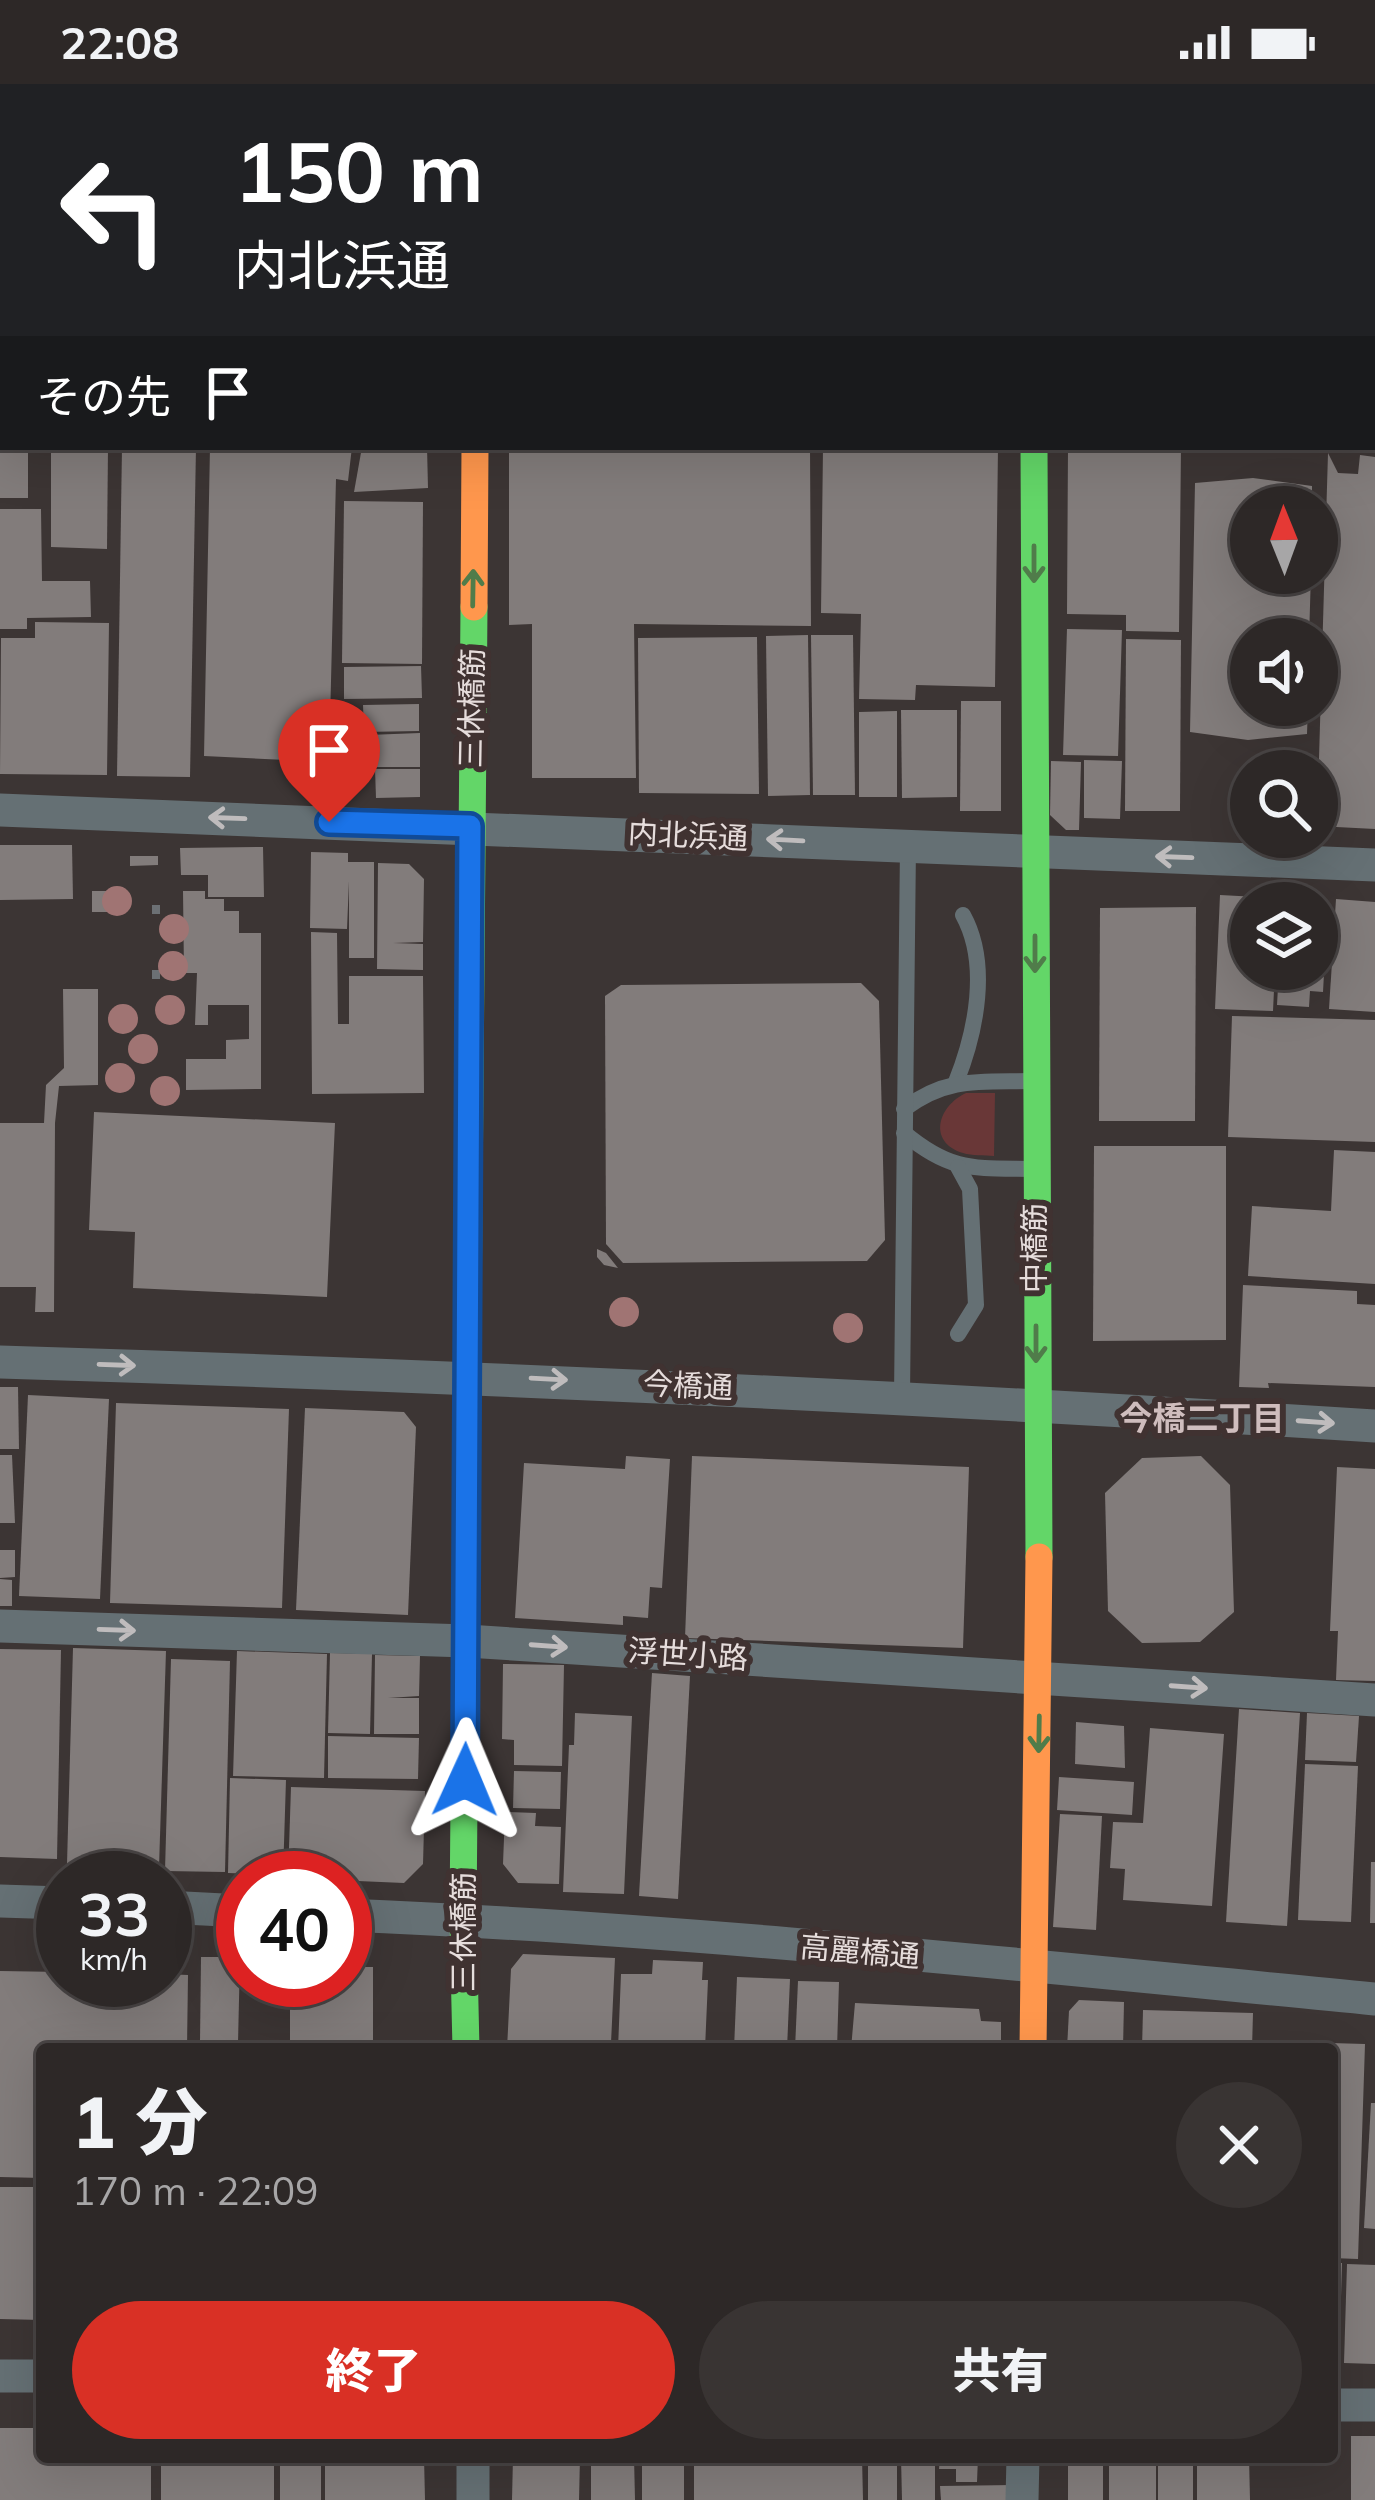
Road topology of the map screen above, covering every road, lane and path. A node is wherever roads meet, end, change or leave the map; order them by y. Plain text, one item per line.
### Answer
1 (476, 450) edge
2 (1034, 450) edge
3 (0, 810) edge
4 (470, 826) junction
5 (908, 846) junction
6 (1035, 852) junction
7 (1375, 865) edge
8 (963, 915) dead end
9 (1035, 1081) junction
10 (956, 1082) junction
11 (904, 1109) junction
12 (904, 1133) junction
13 (958, 1167) junction
14 (1035, 1169) junction
15 (958, 1334) dead end
16 (0, 1362) edge
17 (467, 1376) junction
18 (902, 1396) junction
19 (1036, 1405) junction
20 (1375, 1426) edge
21 (0, 1626) edge
22 (467, 1641) junction
23 (1039, 1677) junction
24 (1375, 1700) edge
25 (0, 1901) edge
26 (36, 1902) edge
27 (372, 1916) edge
28 (463, 1920) junction
29 (1035, 1966) junction
30 (1375, 1999) edge
31 (466, 2043) edge
32 (1033, 2043) edge
33 (0, 2376) edge
34 (36, 2376) edge
35 (1338, 2404) edge
36 (1375, 2405) edge
37 (473, 2463) edge
38 (1023, 2463) edge
39 (473, 2500) edge
40 (1022, 2500) edge

4 -> 1 street, 三休橋筋
2 -> 6 street, 中橋筋
4 -> 3 street, 内北浜通
5 -> 4 street, 内北浜通
4 - 17 street, 三休橋筋
5 - 6 street, 内北浜通
5 - 11 lane
7 -> 6 street, 内北浜通
6 -> 9 street, 中橋筋
8 - 10 lane
9 - 10 lane
9 - 14 street, 中橋筋
10 - 11 lane
11 - 12 lane
12 - 13 lane
12 - 18 lane
13 - 14 lane
13 - 15 lane
14 -> 19 street, 中橋筋
16 -> 17 street, 今橋通
17 -> 18 street, 今橋通
17 - 22 street, 三休橋筋
18 - 19 street, 今橋通
19 -> 20 street, 今橋通
19 - 23 street, 中橋筋
21 -> 22 street, 浮世小路
22 -> 23 street, 浮世小路
22 - 28 street, 三休橋筋
23 -> 24 street, 浮世小路
23 -> 29 street, 中橋筋
25 - 26 street
27 - 28 street, 高麗橋通
28 - 29 street, 高麗橋通
28 - 31 street, 三休橋筋
29 - 30 street, 高麗橋通
29 - 32 street, 中橋筋
33 - 34 street
35 - 36 street
37 - 39 street
38 - 40 street

